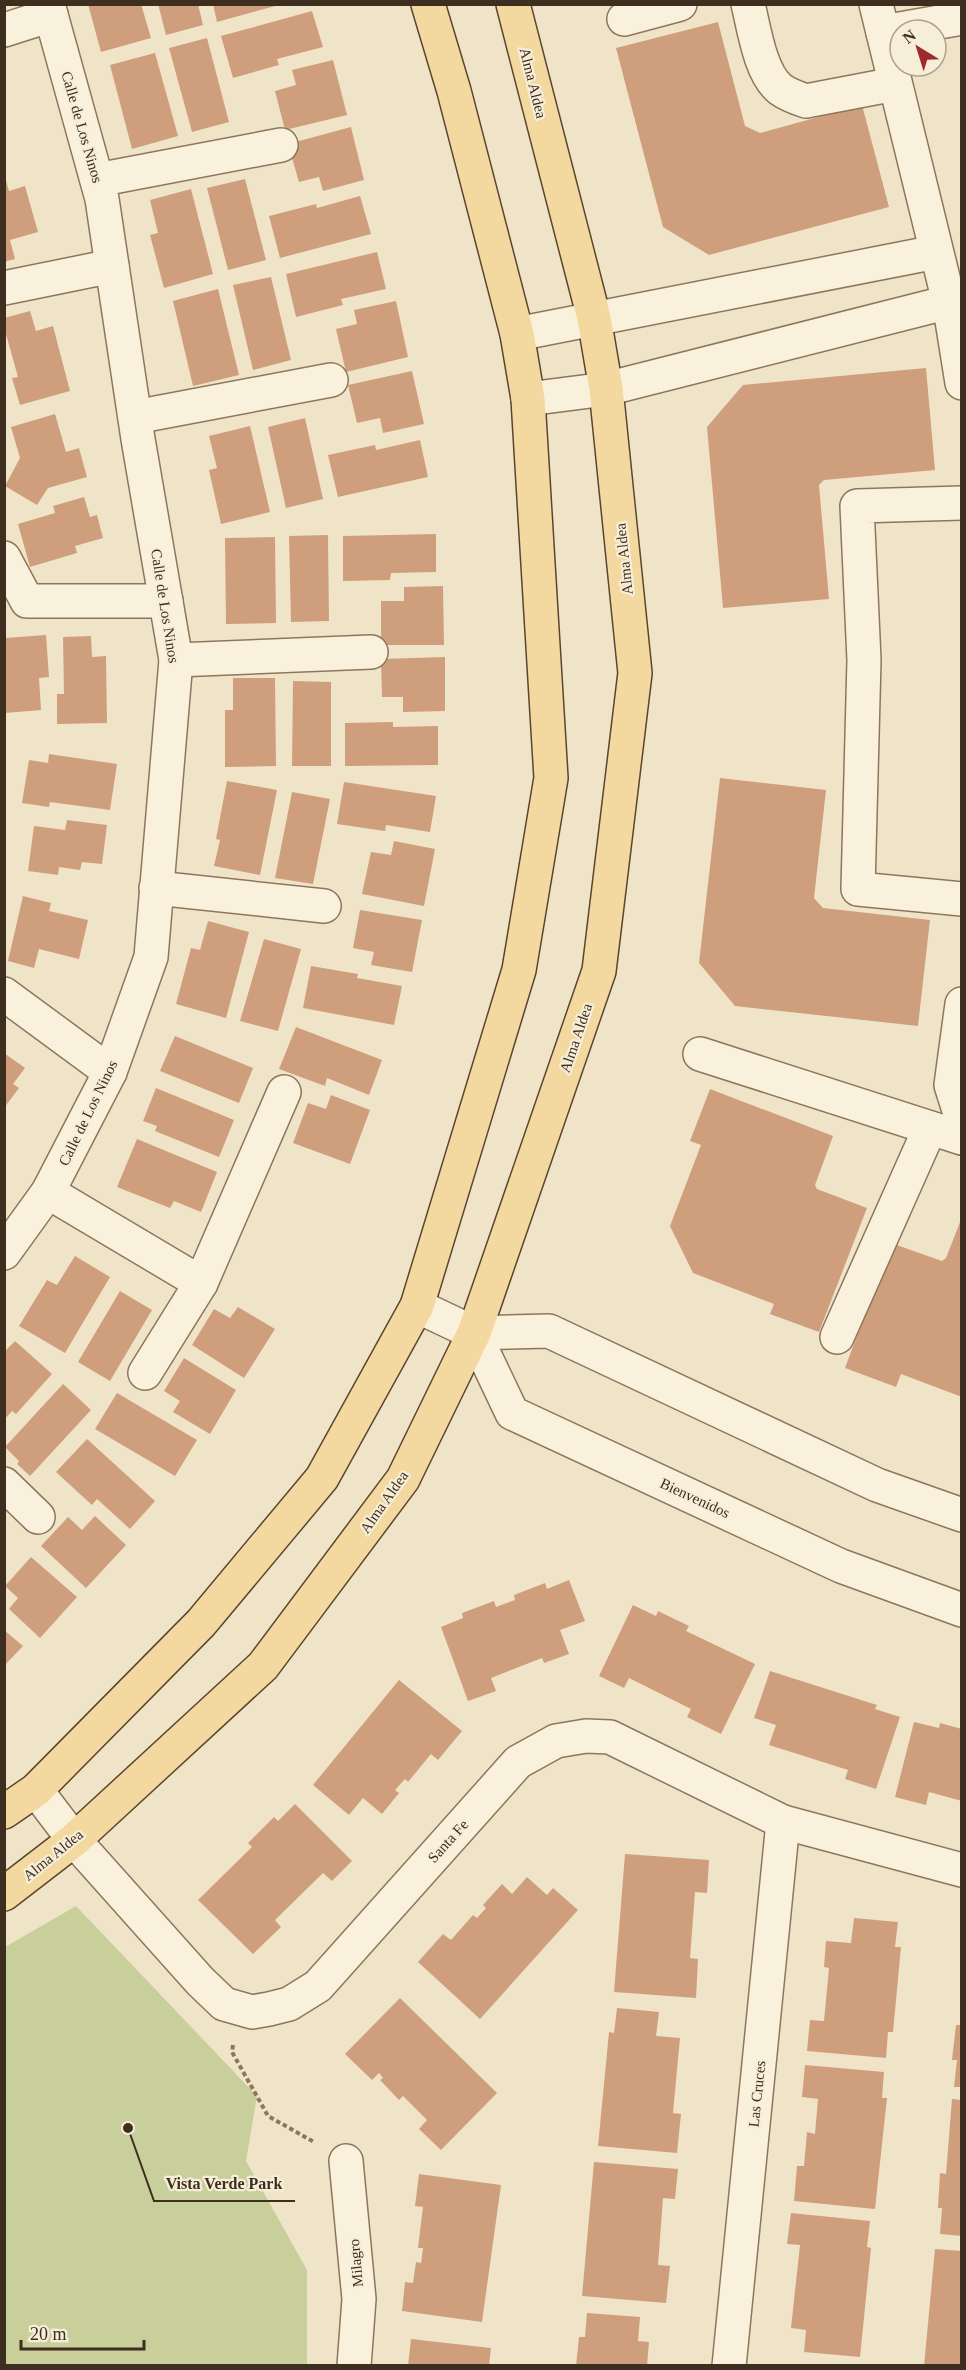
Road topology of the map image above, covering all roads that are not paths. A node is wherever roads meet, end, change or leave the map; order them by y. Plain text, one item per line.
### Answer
1 (428, 4) edge
2 (680, 4) edge
3 (748, 4) edge
4 (513, 5) edge
5 (49, 10) edge
6 (880, 18) edge
7 (962, 18) edge
8 (624, 19) dead end
9 (4, 30) edge
10 (895, 84) junction
11 (281, 145) dead end
12 (97, 180) junction
13 (936, 252) junction
14 (112, 266) junction
15 (4, 288) edge
16 (949, 302) junction
17 (594, 318) junction
18 (517, 334) junction
19 (331, 380) dead end
20 (962, 383) edge
21 (606, 389) junction
22 (528, 399) junction
23 (135, 417) junction
24 (962, 504) edge
25 (4, 558) edge
26 (166, 601) junction
27 (371, 652) dead end
28 (176, 660) junction
29 (156, 888) junction
30 (962, 899) edge
31 (324, 906) dead end
32 (4, 994) edge
33 (962, 1004) edge
34 (700, 1054) dead end
35 (110, 1072) junction
36 (284, 1092) dead end
37 (962, 1120) edge
38 (930, 1128) junction
39 (962, 1138) edge
40 (48, 1192) junction
41 (4, 1253) edge
42 (201, 1283) junction
43 (417, 1306) junction
44 (474, 1334) junction
45 (837, 1337) dead end
46 (145, 1373) dead end
47 (4, 1484) edge
48 (962, 1515) edge
49 (38, 1517) dead end
50 (962, 1610) edge
51 (36, 1790) junction
52 (4, 1812) edge
53 (783, 1822) junction
54 (74, 1840) junction
55 (962, 1870) edge
56 (4, 1894) edge
57 (346, 2161) road end
58 (354, 2366) edge
59 (729, 2366) edge

1 - 18 main road
2 - 8 street
3 - 10 street
4 - 17 main road, Alma Aldea
5 - 9 street
5 - 12 street, Calle de Los Ninos
6 - 7 street
6 - 10 street
10 - 13 street
11 - 12 street
12 - 14 street, Calle de Los Ninos
13 - 16 street
13 - 17 street
14 - 15 street
14 - 23 street, Calle de Los Ninos
16 - 20 street
16 - 21 street
17 - 18 street
17 - 21 main road, Alma Aldea
18 - 22 main road
19 - 23 street
21 - 22 street
21 - 44 main road, Alma Aldea
22 - 43 main road
23 - 26 street, Calle de Los Ninos
24 - 30 street
25 - 26 street
26 - 28 street, Calle de Los Ninos
27 - 28 street
28 - 29 street, Calle de Los Ninos
29 - 31 street
29 - 35 street, Calle de Los Ninos
32 - 35 street
33 - 37 street
34 - 38 street
35 - 40 street, Calle de Los Ninos
36 - 42 street
38 - 39 street
38 - 45 street
40 - 41 street, Calle de Los Ninos
40 - 42 street
42 - 46 street
43 - 44 street
43 - 51 main road
44 - 48 street
44 - 50 street, Bienvenidos
44 - 54 main road, Alma Aldea
47 - 49 street
51 - 52 main road
51 - 54 street, Santa Fe
53 - 54 street, Santa Fe
53 - 55 street, Santa Fe
53 - 59 street, Las Cruces
54 - 56 main road, Alma Aldea
57 - 58 street, Milagro

